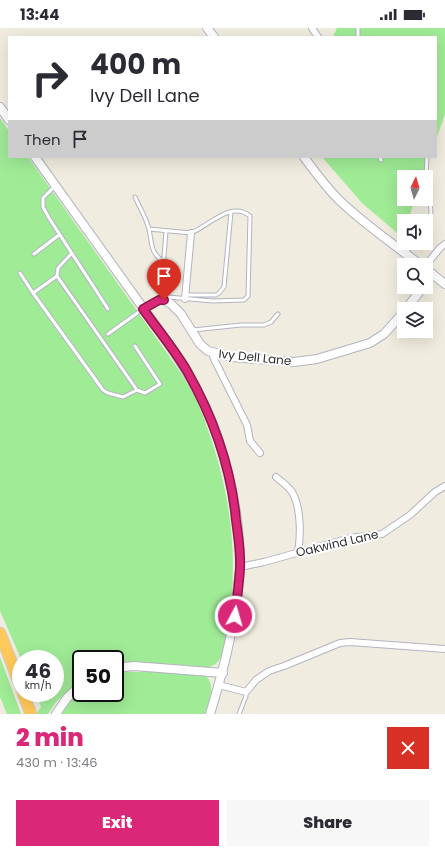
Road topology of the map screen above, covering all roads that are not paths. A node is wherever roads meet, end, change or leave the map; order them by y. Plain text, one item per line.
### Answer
1 (207, 28) edge
2 (213, 36) edge
3 (0, 107) edge
4 (8, 119) edge
5 (36, 158) edge
6 (305, 158) edge
7 (427, 158) edge
8 (426, 170) edge
9 (55, 186) junction
10 (135, 197) dead end
11 (230, 212) junction
12 (149, 229) junction
13 (166, 231) junction
14 (191, 233) junction
15 (59, 235) junction
16 (445, 244) edge
17 (408, 250) edge
18 (72, 253) junction
19 (34, 254) dead end
20 (405, 254) junction
21 (411, 258) edge
22 (432, 258) edge
23 (164, 262) junction
24 (20, 274) dead end
25 (433, 274) edge
26 (57, 276) junction
27 (445, 284) edge
28 (33, 293) junction
29 (418, 294) edge
30 (186, 297) junction
31 (166, 298) junction
32 (411, 302) edge
33 (108, 309) dead end
34 (143, 309) junction
35 (278, 314) dead end
36 (397, 320) edge
37 (191, 330) junction
38 (108, 334) dead end
39 (135, 346) dead end
40 (212, 353) junction
41 (137, 390) junction
42 (260, 453) dead end
43 (276, 477) dead end
44 (445, 486) edge
45 (298, 552) junction
46 (240, 567) junction
47 (0, 633) edge
48 (445, 649) edge
49 (12, 664) edge
50 (124, 667) edge
51 (223, 673) junction
52 (219, 685) junction
53 (246, 692) junction
54 (72, 693) edge
55 (26, 702) edge
56 (31, 714) edge
57 (56, 714) edge
58 (210, 714) edge
59 (239, 714) edge

1 - 2 street
3 - 4 street
5 - 9 street
6 - 20 street
7 - 8 lane
9 - 15 lane
9 - 34 street
10 - 12 lane
11 - 14 lane
11 - 30 lane
11 - 30 lane
12 - 13 lane
12 - 23 lane
13 - 14 lane
13 - 23 lane
14 - 30 street
15 - 18 lane
15 - 19 lane
16 - 22 street
17 - 20 lane
18 - 26 lane
18 - 33 lane
20 - 21 street
23 - 31 lane
24 - 28 lane
25 - 27 street
26 - 28 lane
26 - 41 lane
28 - 41 lane
29 - 32 street
30 - 31 lane
31 - 34 street
31 - 37 street, Ivy Dell Lane
34 - 38 lane
34 - 46 street
35 - 37 lane
36 - 40 street, Ivy Dell Lane
37 - 40 street, Ivy Dell Lane
39 - 41 lane
40 - 42 street
43 - 45 street
44 - 45 street, Oakwind Lane
45 - 46 street, Oakwind Lane
46 - 51 street
47 - 49 highway
48 - 53 street
50 - 51 street
51 - 52 street
52 - 53 street
52 - 58 street
53 - 59 lane
54 - 57 street
55 - 56 highway

